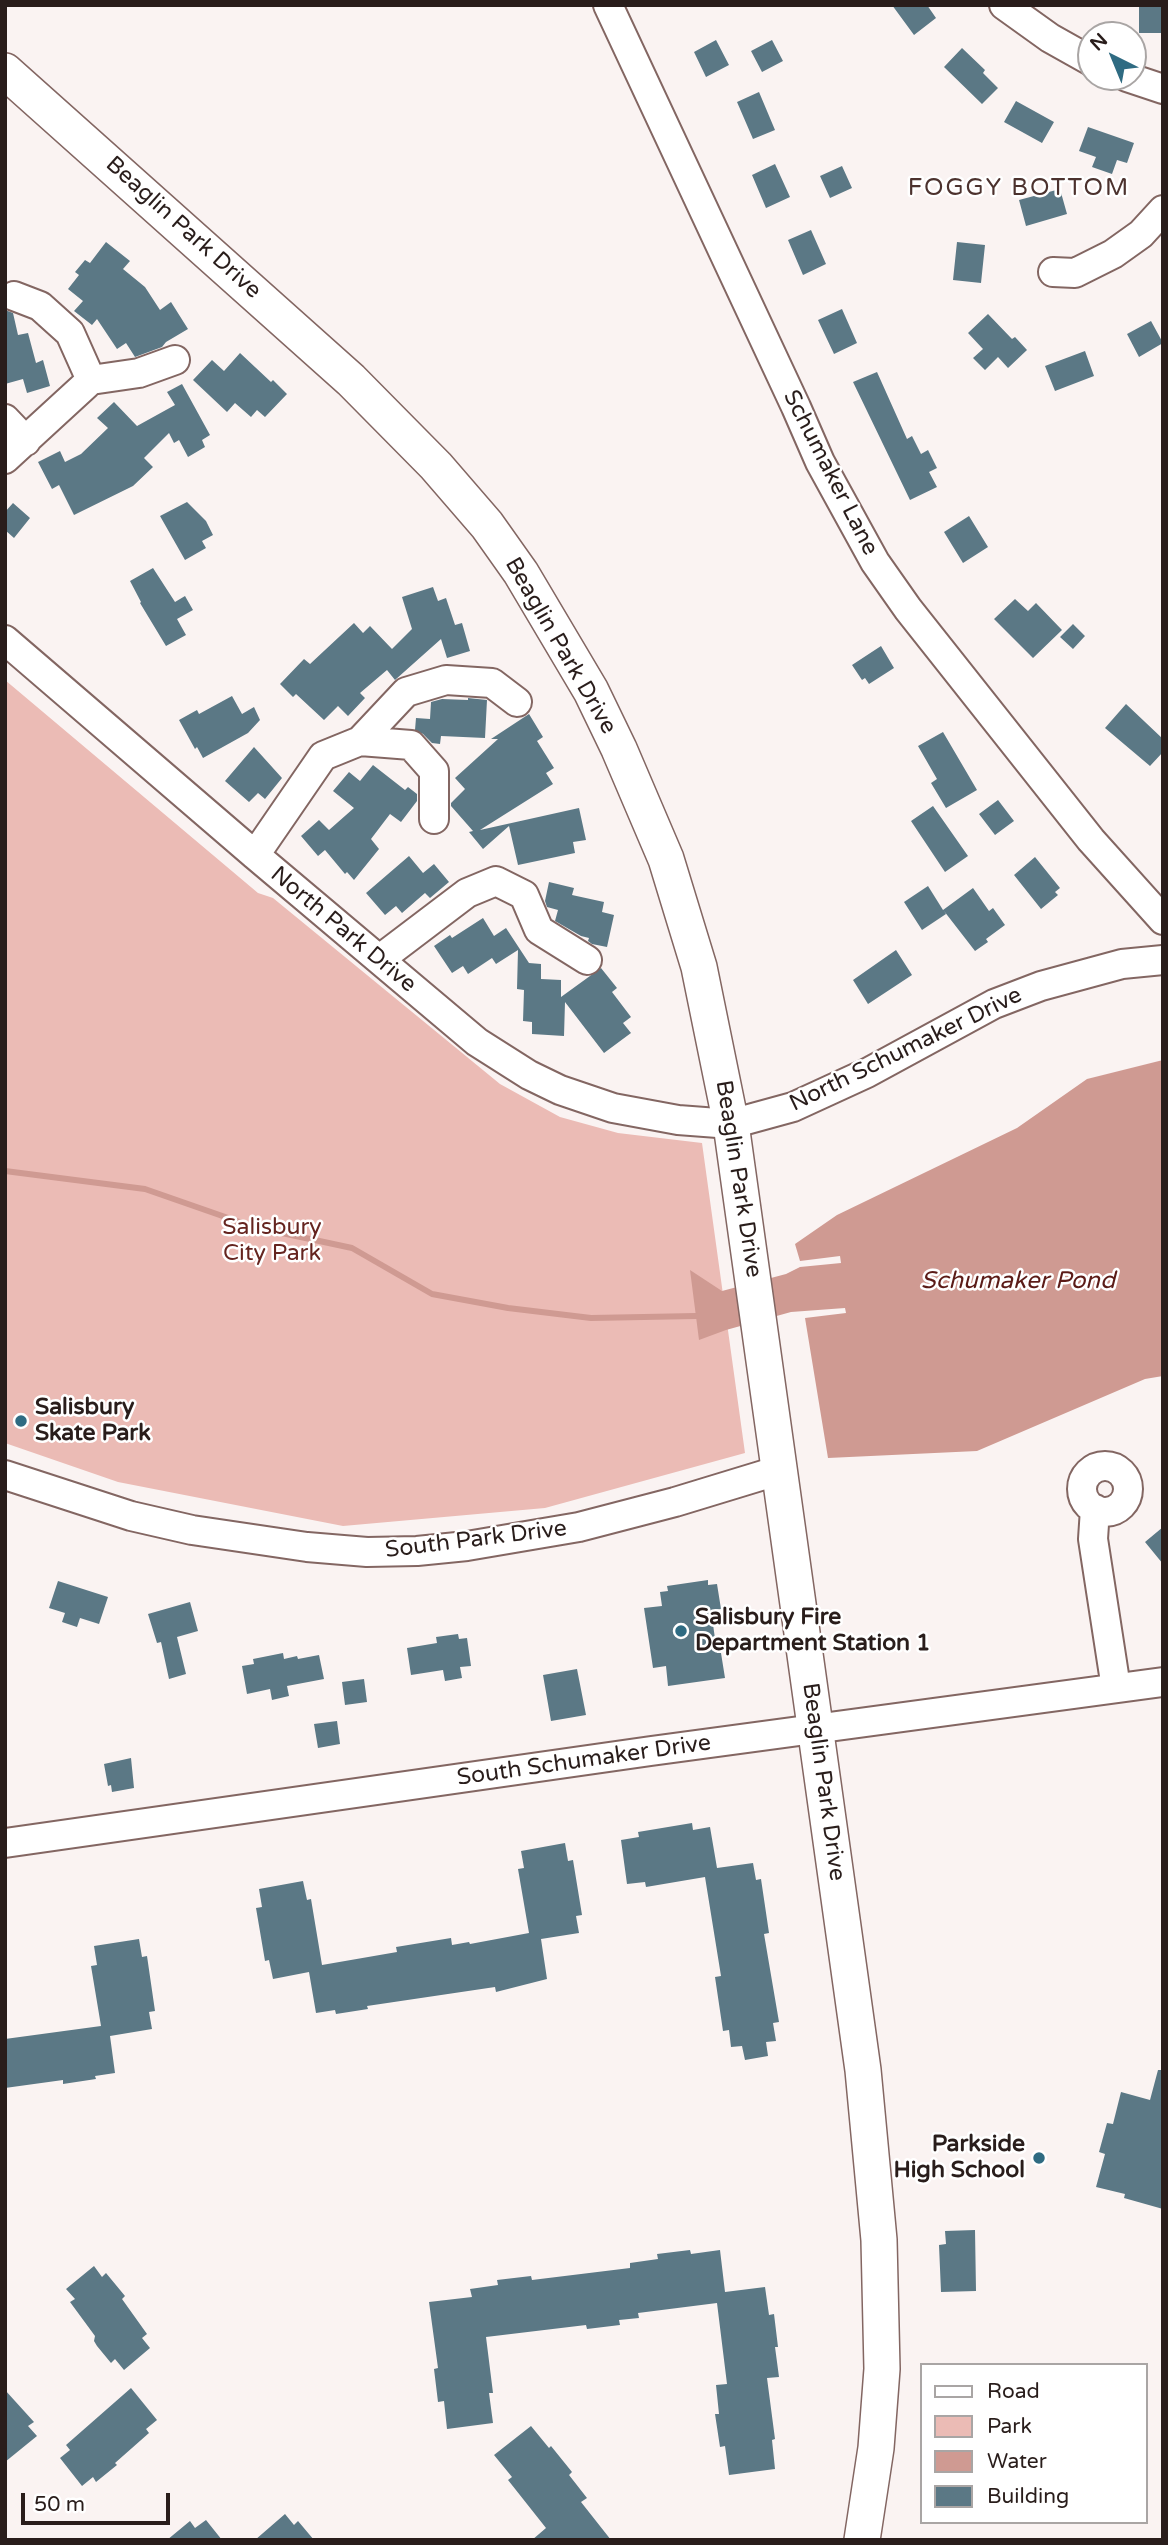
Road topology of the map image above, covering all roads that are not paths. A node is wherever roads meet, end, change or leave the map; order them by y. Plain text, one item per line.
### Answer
1 (608, 5) edge
2 (1004, 5) edge
3 (1077, 53) edge
4 (5, 71) edge
5 (1163, 210) edge
6 (1053, 272) dead end
7 (14, 296) dead end
8 (175, 360) dead end
9 (91, 380) junction
10 (5, 419) edge
11 (15, 450) edge
12 (5, 640) edge
13 (517, 702) dead end
14 (360, 741) junction
15 (434, 819) dead end
16 (255, 855) junction
17 (1163, 920) edge
18 (380, 959) junction
19 (587, 960) dead end
20 (1163, 960) edge
21 (731, 1124) junction
22 (780, 1470) junction
23 (5, 1475) edge
24 (1102, 1510) dead end
25 (1140, 1685) edge
26 (816, 1730) junction
27 (5, 1843) edge
28 (862, 2540) edge

1 - 17 street, Schumaker Lane
2 - 3 street
4 - 21 main road, Beaglin Park Drive
5 - 6 street
7 - 9 street
8 - 9 street
9 - 11 street
10 - 11 street
12 - 16 street, North Park Drive
13 - 14 street
14 - 15 street
14 - 16 street
16 - 18 street, North Park Drive
18 - 19 street
18 - 21 street, North Park Drive
20 - 21 street, North Schumaker Drive
21 - 22 main road, Beaglin Park Drive
22 - 23 street, South Park Drive
22 - 26 main road, Beaglin Park Drive
24 - 25 street
25 - 26 street, South Schumaker Drive
26 - 27 street, South Schumaker Drive
26 - 28 main road, Beaglin Park Drive

